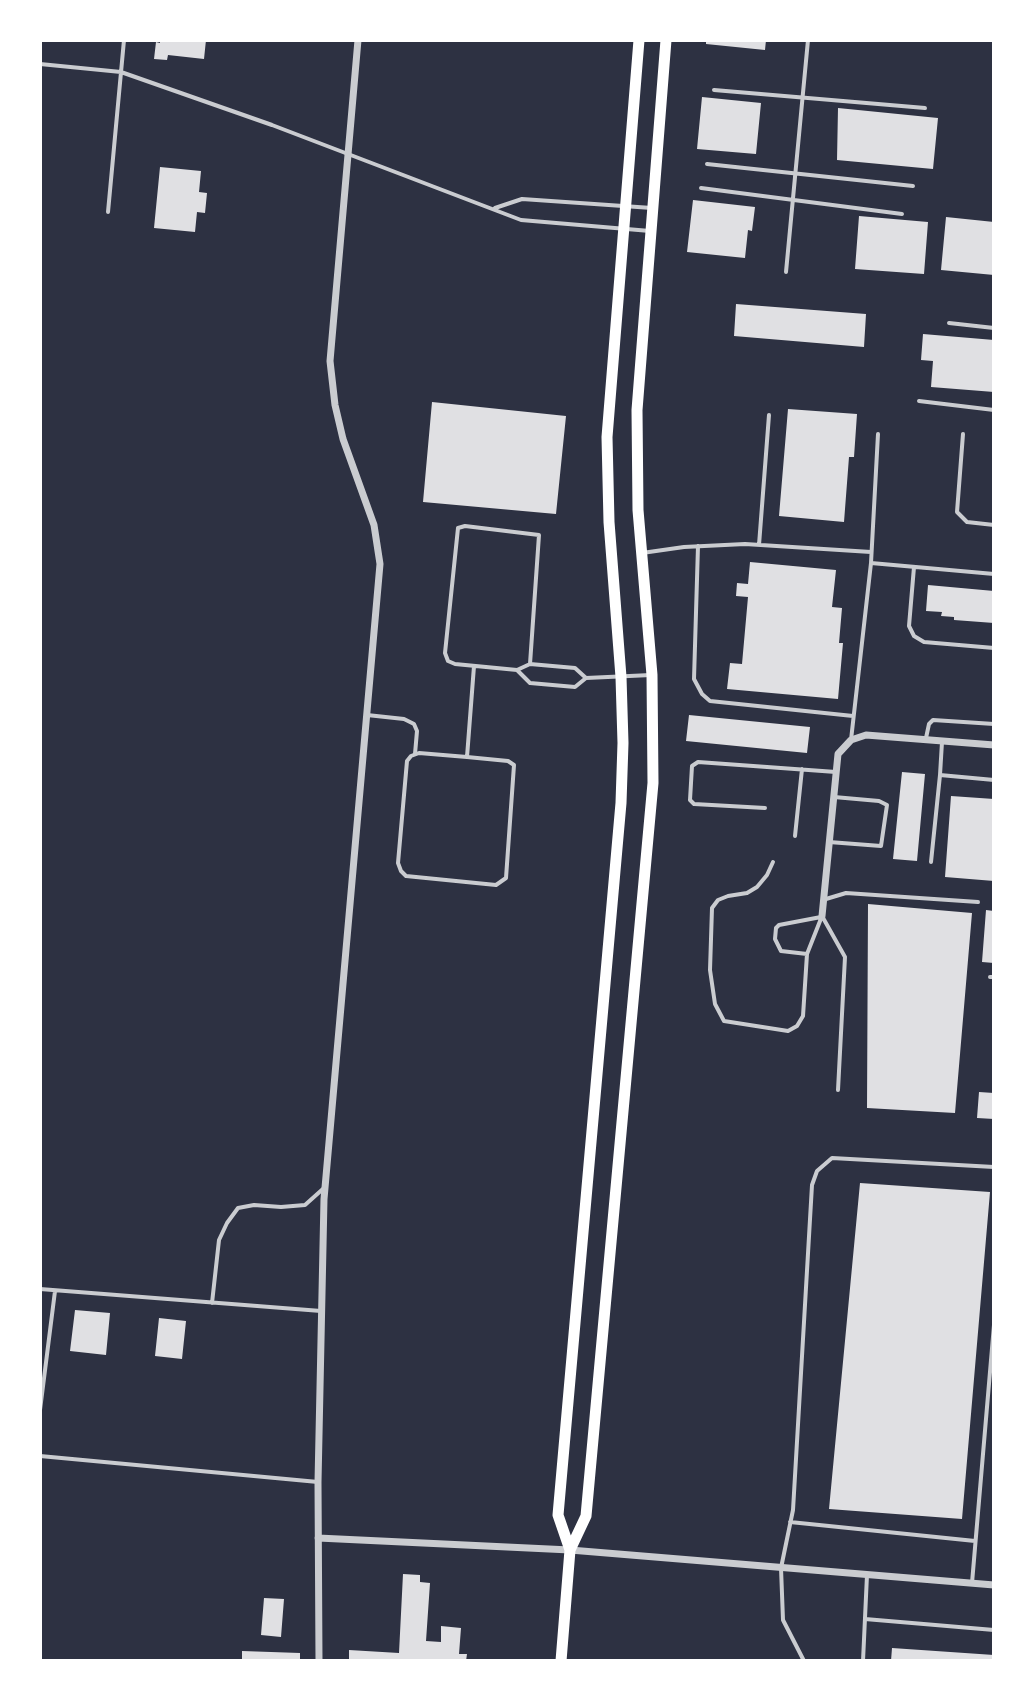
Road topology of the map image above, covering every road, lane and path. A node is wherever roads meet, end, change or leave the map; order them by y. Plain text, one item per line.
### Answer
1 (124, 40) edge
2 (358, 40) edge
3 (639, 40) edge
4 (666, 40) edge
5 (808, 40) edge
6 (40, 64) edge
7 (121, 72) junction
8 (714, 90) dead end
9 (802, 99) junction
10 (925, 108) dead end
11 (348, 154) junction
12 (707, 164) dead end
13 (795, 172) junction
14 (913, 186) dead end
15 (701, 188) dead end
16 (793, 198) junction
17 (624, 206) junction
18 (652, 208) junction
19 (493, 209) junction
20 (108, 212) dead end
21 (902, 214) dead end
22 (622, 228) junction
23 (650, 231) junction
24 (786, 272) dead end
25 (949, 323) dead end
26 (994, 328) edge
27 (919, 401) dead end
28 (994, 410) edge
29 (769, 415) dead end
30 (878, 434) dead end
31 (963, 434) dead end
32 (994, 525) edge
33 (759, 545) junction
34 (698, 546) junction
35 (871, 552) junction
36 (642, 554) junction
37 (871, 563) junction
38 (914, 567) junction
39 (994, 574) edge
40 (994, 648) edge
41 (530, 664) junction
42 (474, 666) junction
43 (517, 670) junction
44 (652, 675) junction
45 (621, 677) junction
46 (586, 678) junction
47 (367, 715) junction
48 (853, 716) junction
49 (994, 724) edge
50 (851, 740) junction
51 (926, 740) junction
52 (942, 742) junction
53 (994, 745) edge
54 (415, 754) junction
55 (467, 757) junction
56 (802, 769) junction
57 (836, 772) junction
58 (940, 775) junction
59 (994, 780) edge
60 (834, 797) junction
61 (765, 808) dead end
62 (795, 836) dead end
63 (829, 842) junction
64 (773, 862) dead end
65 (931, 862) dead end
66 (824, 899) junction
67 (978, 902) dead end
68 (822, 916) junction
69 (807, 954) junction
70 (838, 1090) dead end
71 (994, 1167) edge
72 (325, 1186) junction
73 (40, 1289) edge
74 (55, 1291) junction
75 (212, 1303) junction
76 (322, 1311) junction
77 (994, 1325) edge
78 (40, 1410) edge
79 (40, 1456) edge
80 (318, 1482) junction
81 (790, 1522) junction
82 (318, 1538) junction
83 (975, 1541) junction
84 (570, 1550) junction
85 (781, 1568) junction
86 (867, 1575) junction
87 (972, 1583) junction
88 (994, 1585) edge
89 (865, 1619) junction
90 (994, 1630) edge
91 (319, 1661) edge
92 (561, 1661) edge
93 (804, 1661) edge
94 (863, 1661) edge

1 - 7 lane
2 - 11 street
3 - 17 main road
4 - 18 main road
5 - 9 lane
6 - 7 lane
7 - 11 lane
7 - 20 lane
8 - 9 lane
9 - 10 lane
9 - 13 lane
11 - 19 lane
11 - 47 street
12 - 13 lane
13 - 14 lane
13 - 16 lane
15 - 16 lane
16 - 21 lane
16 - 24 lane
17 - 18 lane
17 - 19 lane
17 - 22 main road
18 - 23 main road
19 - 22 lane
22 - 23 lane
22 - 45 main road
23 - 36 main road
25 - 26 lane
27 - 28 lane
29 - 33 lane
30 - 35 lane
31 - 32 lane
33 - 34 lane
33 - 35 lane
34 - 36 lane
34 - 48 lane
35 - 37 lane
36 - 44 main road
37 - 38 lane
37 - 48 lane
38 - 39 lane
38 - 40 lane
41 - 42 lane
41 - 43 lane
41 - 46 lane
42 - 43 lane
42 - 55 lane
43 - 46 lane
44 - 45 lane
44 - 84 main road
45 - 46 lane
45 - 84 main road
47 - 54 lane
47 - 72 street
48 - 50 lane
49 - 51 lane
50 - 51 street
50 - 57 street
51 - 52 street
52 - 53 street
52 - 58 lane
54 - 55 lane
54 - 55 lane
56 - 57 lane
56 - 61 lane
56 - 62 lane
57 - 60 street
58 - 59 lane
58 - 65 lane
60 - 63 street
60 - 63 lane
63 - 66 street
64 - 69 lane
66 - 67 lane
66 - 68 street
68 - 69 lane
68 - 69 lane
68 - 70 lane
71 - 81 lane
72 - 75 lane
72 - 76 street
73 - 74 lane
74 - 75 lane
74 - 78 lane
75 - 76 lane
76 - 80 street
77 - 83 lane
79 - 80 lane
80 - 82 street
81 - 83 lane
81 - 85 lane
82 - 84 street
82 - 91 street
83 - 87 lane
84 - 85 street
84 - 92 main road
85 - 86 street
85 - 93 lane
86 - 87 street
86 - 89 lane
87 - 88 street
89 - 90 lane
89 - 94 lane

